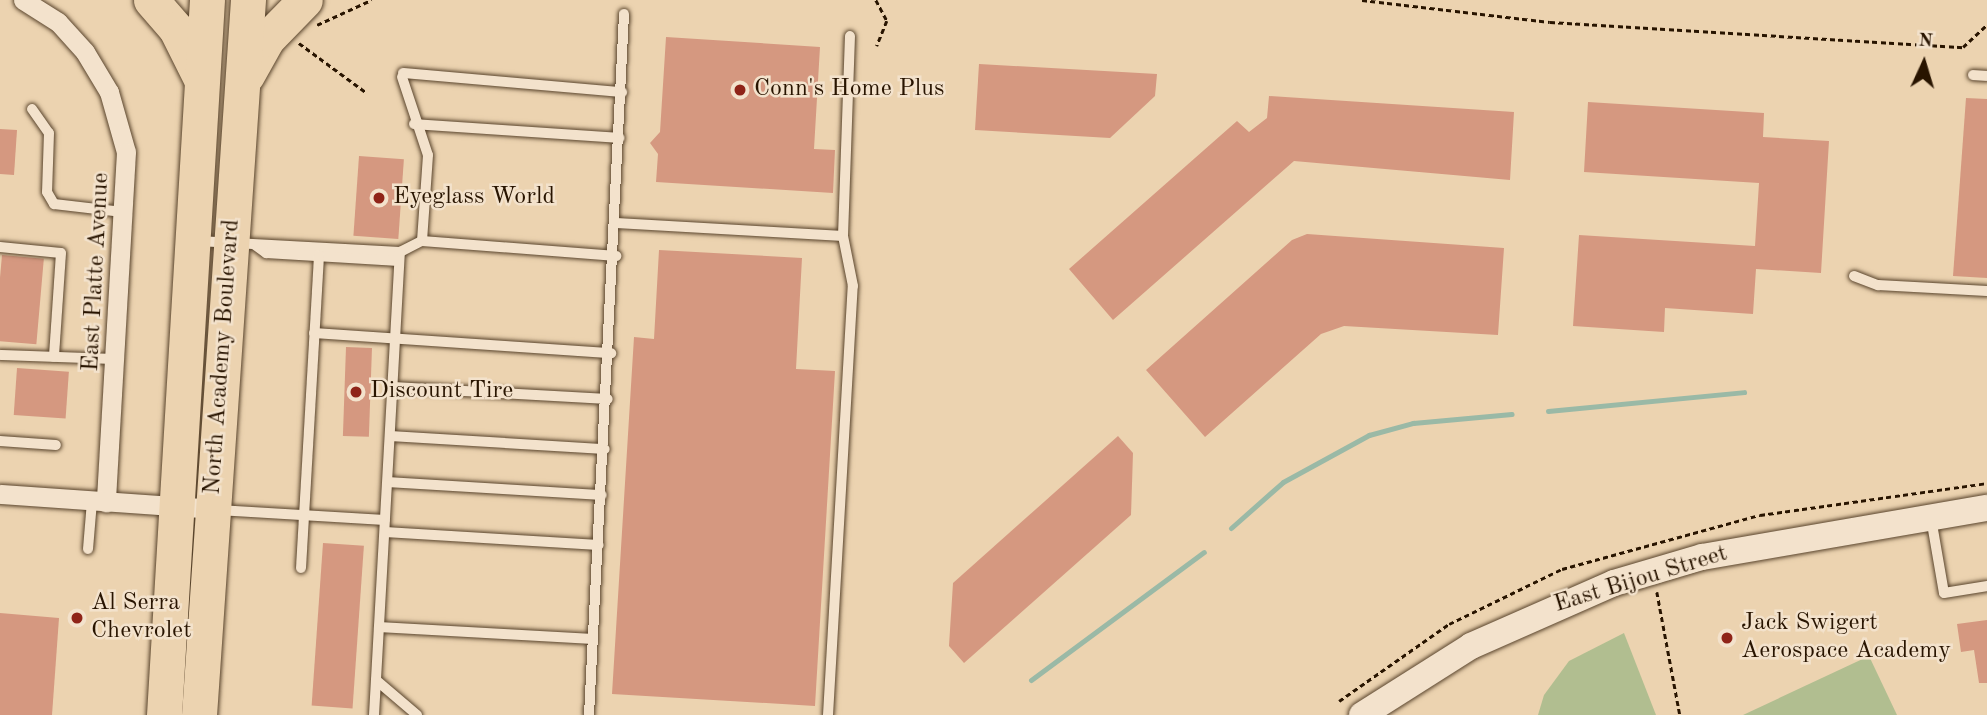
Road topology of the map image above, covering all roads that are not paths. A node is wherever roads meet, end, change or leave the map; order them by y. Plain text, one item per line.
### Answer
1 (23, 0) edge
2 (151, 0) edge
3 (207, 0) edge
4 (248, 0) edge
5 (624, 14) dead end
6 (305, 15) edge
7 (850, 36) dead end
8 (1973, 75) dead end
9 (1987, 76) edge
10 (202, 82) junction
11 (242, 84) junction
12 (622, 92) junction
13 (32, 109) dead end
14 (414, 124) junction
15 (620, 138) junction
16 (127, 212) junction
17 (617, 223) junction
18 (843, 236) junction
19 (193, 241) junction
20 (422, 241) junction
21 (242, 244) junction
22 (0, 247) edge
23 (318, 256) junction
24 (399, 256) junction
25 (616, 256) junction
26 (1854, 276) dead end
27 (1987, 291) edge
28 (314, 333) junction
29 (396, 341) junction
30 (611, 353) junction
31 (0, 355) edge
32 (54, 357) junction
33 (117, 359) junction
34 (393, 387) junction
35 (608, 400) junction
36 (390, 436) junction
37 (0, 441) edge
38 (56, 445) dead end
39 (605, 449) junction
40 (388, 482) junction
41 (0, 494) edge
42 (602, 495) junction
43 (99, 502) junction
44 (177, 506) junction
45 (1987, 508) edge
46 (213, 509) junction
47 (304, 515) junction
48 (1931, 517) junction
49 (385, 520) junction
50 (385, 532) junction
51 (599, 545) junction
52 (88, 549) dead end
53 (300, 568) dead end
54 (1987, 586) edge
55 (379, 627) junction
56 (593, 639) junction
57 (376, 680) junction
58 (164, 715) edge
59 (200, 715) edge
60 (374, 715) edge
61 (417, 715) edge
62 (589, 715) edge
63 (828, 715) edge
64 (1362, 715) edge

1 - 16 street, East Platte Avenue
2 - 10 highway
3 - 10 highway, North Academy Boulevard
4 - 11 highway, North Academy Boulevard
5 - 12 lane
6 - 11 highway
7 - 18 lane
8 - 9 lane
10 - 19 highway, North Academy Boulevard
11 - 21 highway, North Academy Boulevard
12 - 14 lane
12 - 15 lane
13 - 16 lane
14 - 15 lane
14 - 20 lane
15 - 17 lane
16 - 33 street, East Platte Avenue
17 - 18 lane
17 - 25 lane
18 - 63 lane
19 - 21 lane
19 - 44 highway, North Academy Boulevard
20 - 24 lane
20 - 25 lane
21 - 23 lane
21 - 24 lane
21 - 46 highway, North Academy Boulevard
22 - 32 lane
23 - 24 lane
23 - 28 lane
24 - 29 lane
25 - 30 lane
26 - 27 lane
28 - 29 lane
28 - 47 lane
29 - 30 lane
29 - 34 lane
30 - 35 lane
31 - 32 lane
32 - 33 lane
33 - 43 street, East Platte Avenue
34 - 35 lane
34 - 36 lane
35 - 39 lane
36 - 39 lane
36 - 40 lane
37 - 38 lane
39 - 42 lane
40 - 42 lane
40 - 49 lane
41 - 43 street
42 - 51 lane
43 - 44 street
43 - 52 lane
44 - 46 street
44 - 58 highway, North Academy Boulevard
45 - 48 street, East Bijou Street
46 - 47 lane
46 - 59 highway, North Academy Boulevard
47 - 49 lane
47 - 53 lane
48 - 54 lane
48 - 64 street, East Bijou Street
49 - 50 lane
50 - 51 lane
50 - 55 lane
51 - 56 lane
55 - 56 lane
55 - 57 lane
56 - 62 lane
57 - 60 lane
57 - 61 lane

